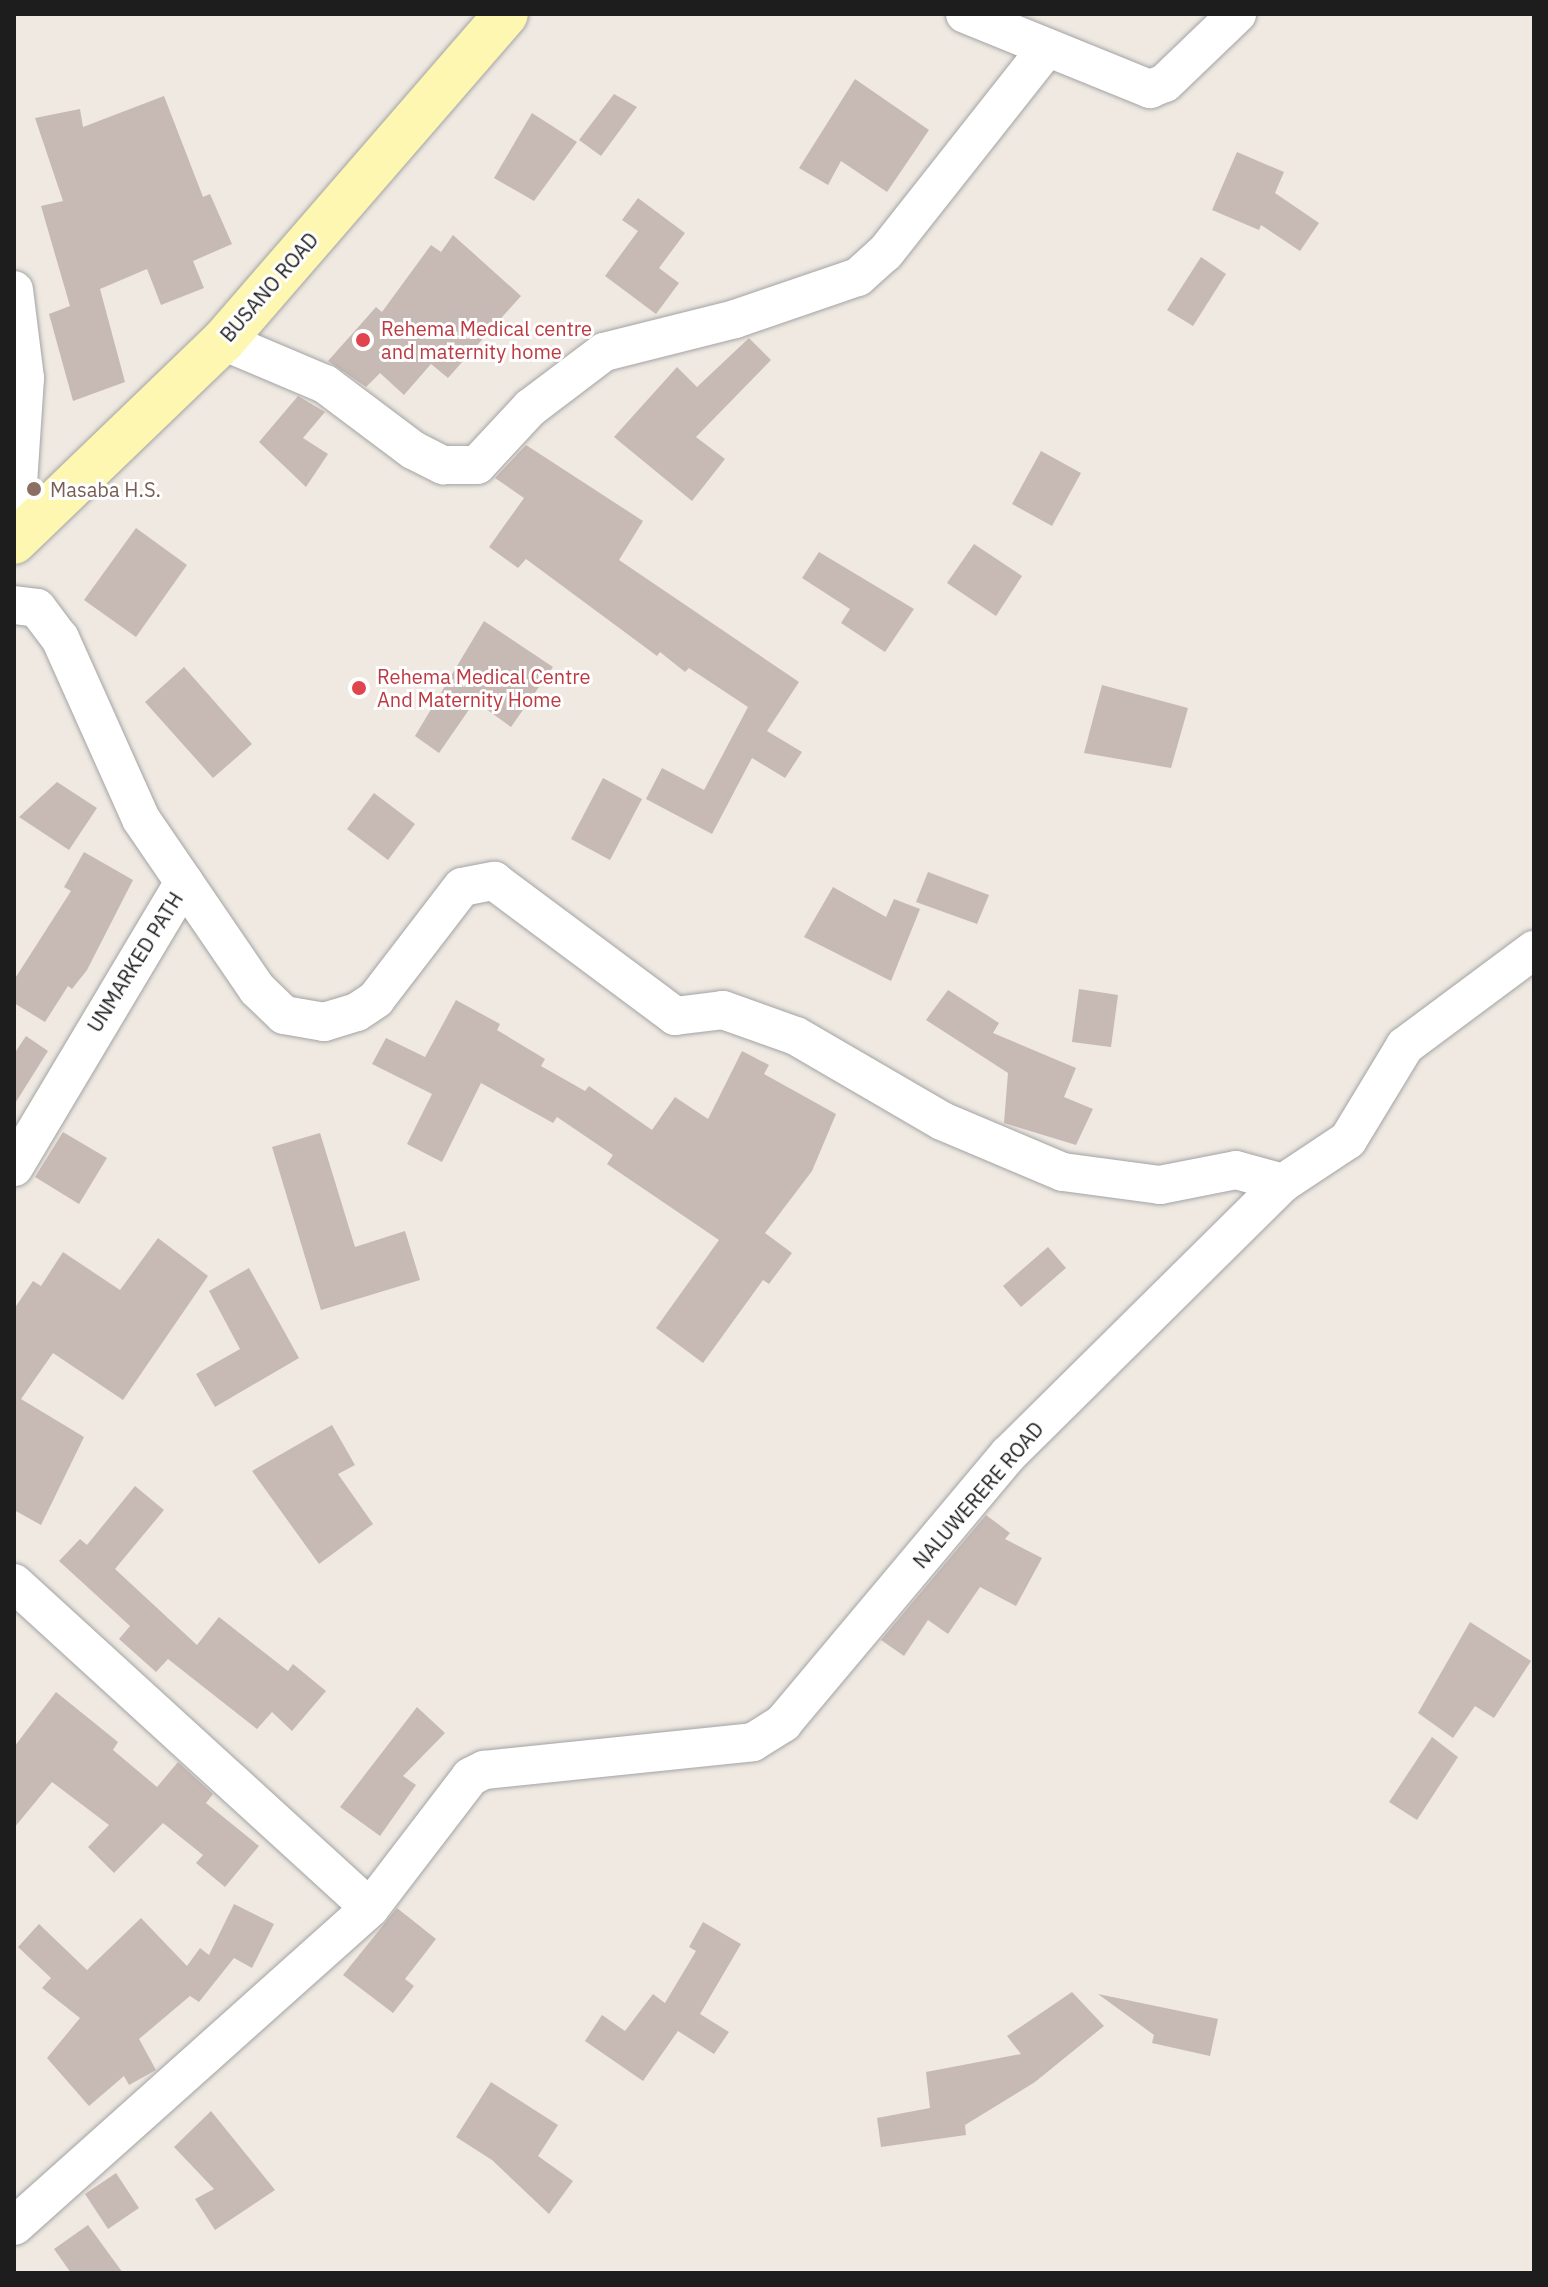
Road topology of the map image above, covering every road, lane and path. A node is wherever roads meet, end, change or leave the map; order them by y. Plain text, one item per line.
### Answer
1 (506, 14) edge
2 (965, 14) edge
3 (1237, 14) edge
4 (1047, 48) junction
5 (14, 290) edge
6 (223, 341) junction
7 (14, 542) edge
8 (14, 605) edge
9 (184, 882) junction
10 (1534, 950) edge
11 (14, 1167) edge
12 (1283, 1183) junction
13 (14, 1583) edge
14 (370, 1908) junction
15 (14, 2226) edge

1 - 6 street, BUSANO ROAD
2 - 4 street
3 - 4 street
4 - 6 street
5 - 7 street
6 - 7 street, BUSANO ROAD
8 - 9 street, UNMARKED PATH
9 - 11 street, UNMARKED PATH
9 - 12 street
10 - 12 street, NALUWERERE ROAD
12 - 14 street, NALUWERERE ROAD
13 - 14 street
14 - 15 street, NALUWERERE ROAD

